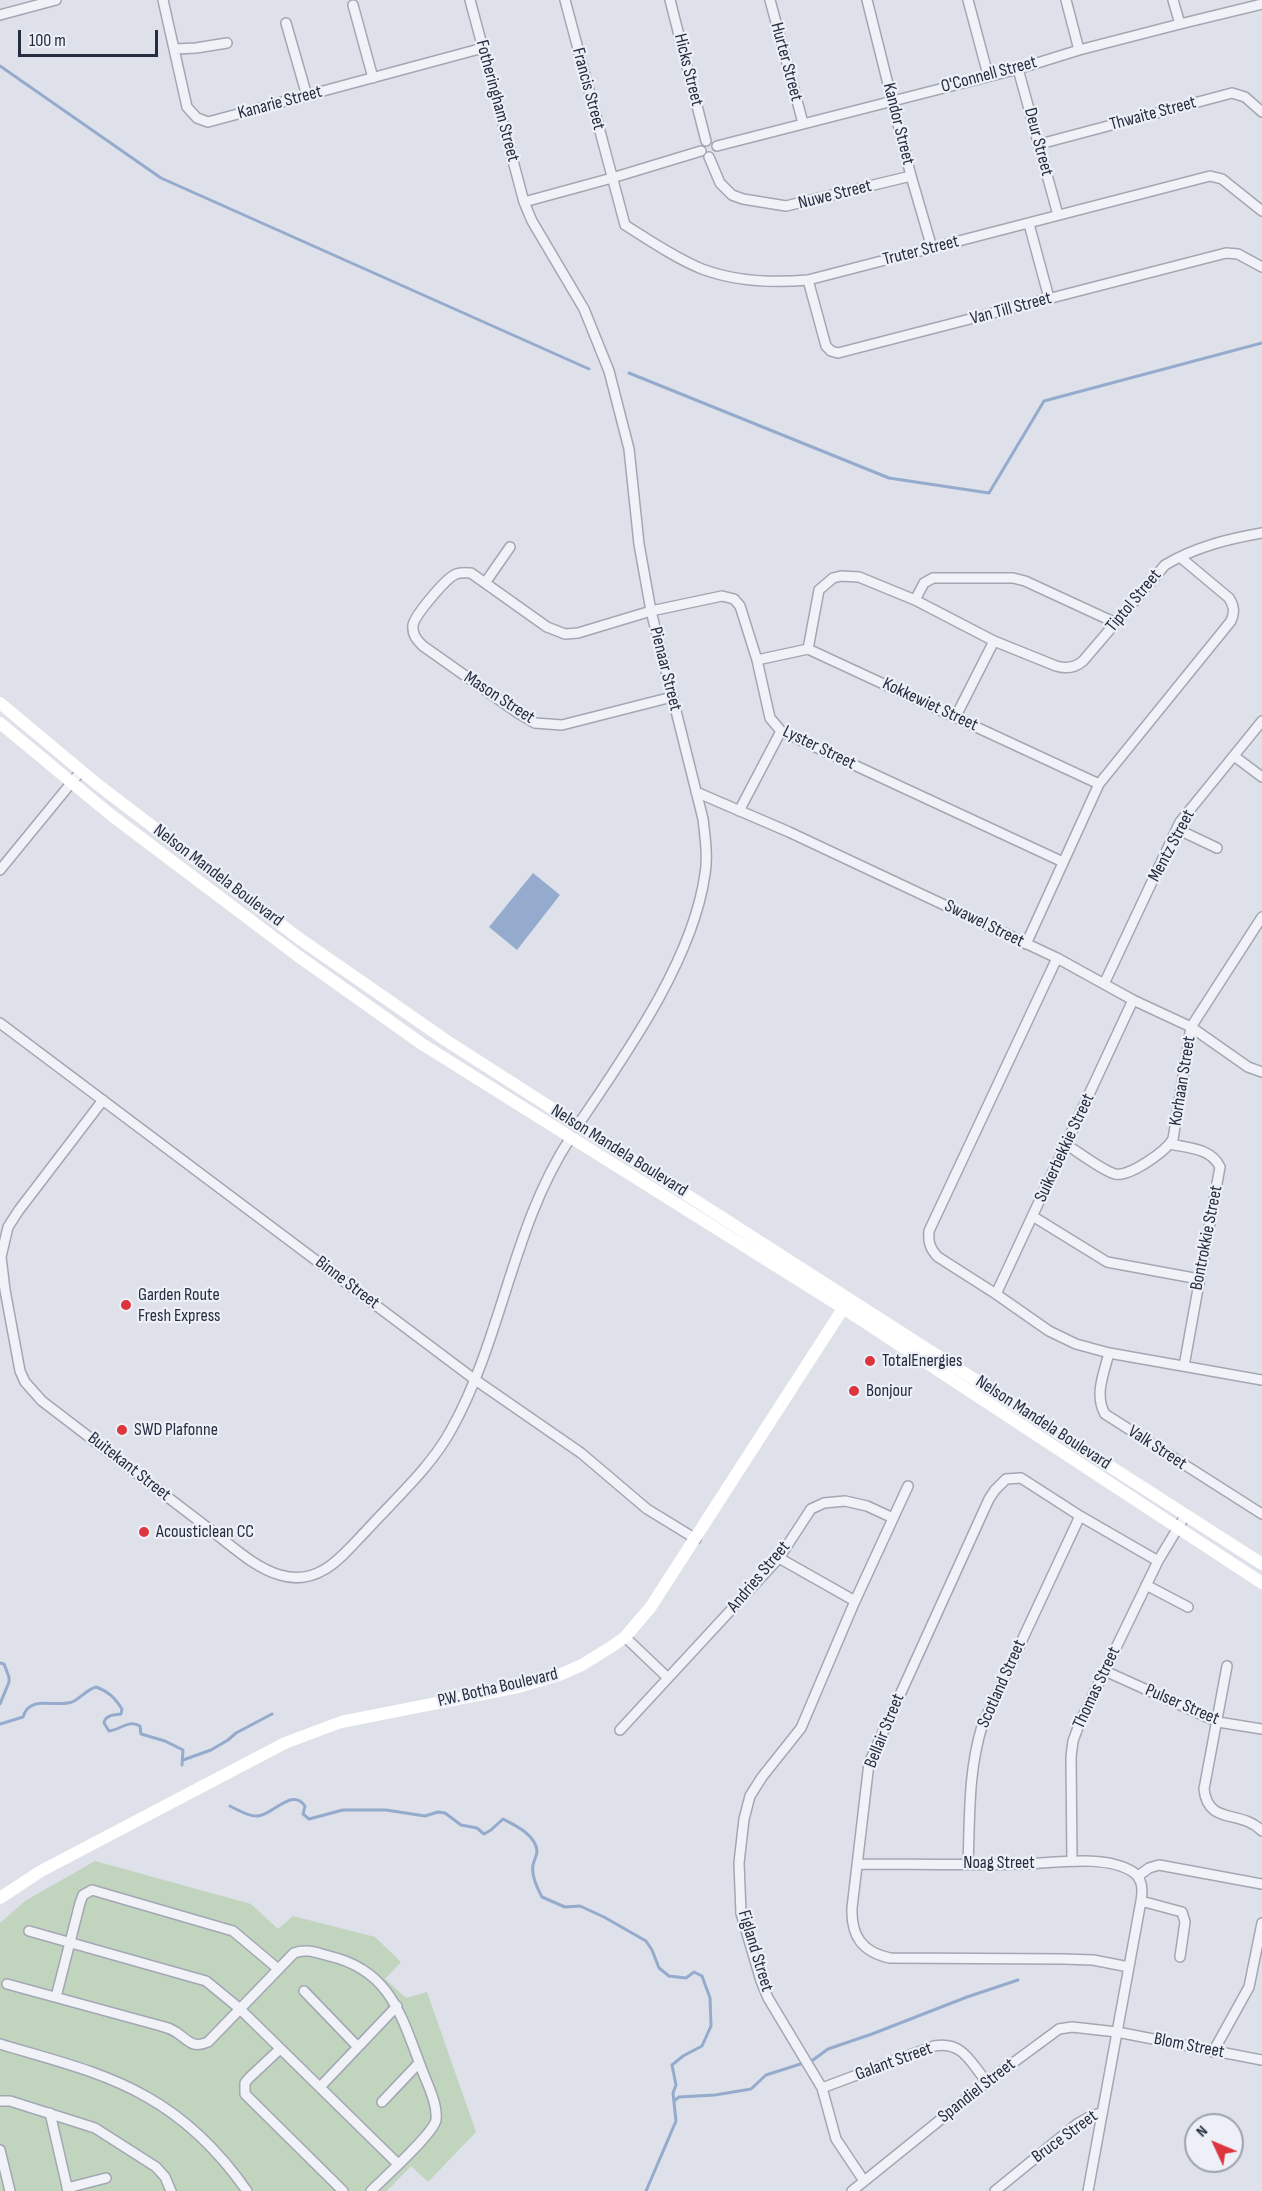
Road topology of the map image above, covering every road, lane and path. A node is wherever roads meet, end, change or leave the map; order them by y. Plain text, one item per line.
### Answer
1 (56, 0) edge
2 (163, 0) edge
3 (470, 0) edge
4 (565, 0) edge
5 (670, 0) edge
6 (770, 0) edge
7 (867, 0) edge
8 (968, 0) edge
9 (1066, 0) edge
10 (1173, 0) edge
11 (353, 4) dead end
12 (1262, 4) edge
13 (0, 15) edge
14 (286, 22) dead end
15 (1179, 24) junction
16 (227, 43) dead end
17 (483, 48) junction
18 (175, 49) junction
19 (1079, 50) junction
20 (1018, 69) junction
21 (988, 75) junction
22 (373, 78) junction
23 (307, 96) junction
24 (893, 100) junction
25 (1262, 112) edge
26 (803, 123) junction
27 (706, 141) junction
28 (1040, 144) junction
29 (717, 146) junction
30 (701, 151) junction
31 (709, 157) junction
32 (911, 176) junction
33 (612, 178) junction
34 (524, 202) junction
35 (1262, 211) edge
36 (1058, 215) junction
37 (1029, 224) junction
38 (932, 248) junction
39 (1262, 267) edge
40 (808, 279) junction
41 (1049, 298) junction
42 (1262, 533) edge
43 (510, 547) dead end
44 (1180, 557) junction
45 (485, 583) junction
46 (915, 600) junction
47 (651, 611) junction
48 (1116, 624) junction
49 (994, 641) junction
50 (808, 649) junction
51 (757, 660) junction
52 (672, 698) junction
53 (0, 703) edge
54 (956, 716) junction
55 (1262, 721) edge
56 (0, 723) edge
57 (781, 731) junction
58 (1234, 756) junction
59 (81, 771) junction
60 (1262, 777) edge
61 (71, 783) junction
62 (1099, 784) junction
63 (696, 792) junction
64 (739, 811) junction
65 (1177, 829) junction
66 (1217, 848) dead end
67 (1063, 862) junction
68 (0, 870) edge
69 (1262, 917) edge
70 (1026, 944) junction
71 (1057, 958) junction
72 (1104, 984) junction
73 (1133, 1000) junction
74 (0, 1023) edge
75 (1191, 1027) junction
76 (1262, 1072) edge
77 (103, 1100) junction
78 (578, 1125) junction
79 (571, 1137) junction
80 (1170, 1144) junction
81 (1067, 1145) junction
82 (716, 1213) junction
83 (1034, 1216) junction
84 (708, 1224) junction
85 (1198, 1279) junction
86 (996, 1294) junction
87 (846, 1303) junction
88 (1109, 1353) junction
89 (1184, 1366) junction
90 (474, 1379) junction
91 (1262, 1380) edge
92 (1046, 1433) junction
93 (908, 1486) dead end
94 (1262, 1514) edge
95 (1080, 1516) junction
96 (1185, 1516) junction
97 (893, 1518) junction
98 (1177, 1528) junction
99 (696, 1539) junction
100 (779, 1558) junction
101 (1158, 1560) junction
102 (1262, 1564) edge
103 (1262, 1583) edge
104 (1146, 1585) junction
105 (855, 1601) junction
106 (1188, 1607) dead end
107 (624, 1637) junction
108 (1227, 1666) dead end
109 (1105, 1671) junction
110 (668, 1678) junction
111 (1218, 1722) junction
112 (1262, 1729) edge
113 (620, 1730) dead end
114 (1262, 1831) edge
115 (1072, 1861) junction
116 (857, 1864) junction
117 (968, 1864) junction
118 (1138, 1876) junction
119 (1262, 1884) edge
120 (0, 1898) edge
121 (1141, 1901) junction
122 (1262, 1923) edge
123 (30, 1931) dead end
124 (70, 1942) junction
125 (1180, 1957) dead end
126 (1130, 1967) junction
127 (277, 1968) junction
128 (7, 1984) dead end
129 (304, 1991) dead end
130 (56, 1997) junction
131 (397, 2006) junction
132 (239, 2008) junction
133 (1117, 2032) junction
134 (0, 2044) edge
135 (358, 2047) junction
136 (280, 2049) junction
137 (1213, 2052) junction
138 (1262, 2060) edge
139 (419, 2064) junction
140 (987, 2082) junction
141 (320, 2087) junction
142 (822, 2088) junction
143 (0, 2101) edge
144 (382, 2102) dead end
145 (50, 2113) junction
146 (1101, 2113) junction
147 (0, 2150) edge
148 (398, 2164) junction
149 (106, 2178) dead end
150 (864, 2181) junction
151 (68, 2190) edge
152 (10, 2191) edge
153 (171, 2191) edge
154 (248, 2191) edge
155 (344, 2191) edge
156 (371, 2191) edge
157 (852, 2191) edge
158 (995, 2191) edge
159 (1088, 2191) edge

1 - 13 street
2 - 18 street, Kanarie Street
3 - 17 street, Fotheringham Street
4 - 33 street, Francis Street
5 - 27 street, Hicks Street
6 - 26 street, Hurter Street
7 - 24 street, Kandor Street
8 - 21 street
9 - 19 street
10 - 15 street
11 - 22 street
12 - 15 street, O'Connell Street
14 - 23 street
15 - 19 street, O'Connell Street
16 - 18 street
17 - 22 street, Kanarie Street
17 - 34 street, Fotheringham Street
18 - 23 street, Kanarie Street
19 - 20 street, O'Connell Street
20 - 21 street, O'Connell Street
20 - 28 street, Deur Street
21 - 24 street, O'Connell Street
22 - 23 street, Kanarie Street
24 - 26 street, O'Connell Street
24 - 32 street, Kandor Street
25 - 28 street, Thwaite Street
26 - 29 street, O'Connell Street
27 - 29 street
27 - 30 street
28 - 36 street, Deur Street
29 - 31 street
30 - 31 street
30 - 33 street
31 - 32 street, Nuwe Street
32 - 38 street, Kandor Street
33 - 34 street
33 - 40 street, Truter Street
34 - 47 street, Pienaar Street
35 - 36 street, Truter Street
36 - 37 street, Truter Street
37 - 38 street, Truter Street
37 - 41 street
38 - 40 street, Truter Street
39 - 41 street, Van Till Street
40 - 41 street, Van Till Street
42 - 44 street
43 - 45 street
44 - 48 street, Tiptol Street
44 - 62 street, Tiptol Street
45 - 47 street
45 - 52 street, Mason Street
46 - 48 street
46 - 49 street, Tiptol Street
46 - 50 street, Tiptol Street
47 - 51 street, Lyster Street
47 - 52 street, Pienaar Street
48 - 49 street, Tiptol Street
49 - 54 street
50 - 51 street
50 - 54 street, Kokkewiet Street
51 - 57 street, Lyster Street
52 - 63 street, Pienaar Street
53 - 59 street, Nelson Mandela Boulevard
54 - 62 street, Kokkewiet Street
55 - 58 street, Mentz Street
56 - 61 street, Nelson Mandela Boulevard
57 - 64 street
57 - 67 street, Lyster Street
58 - 60 street
58 - 65 street, Mentz Street
59 - 61 street
59 - 78 street, Nelson Mandela Boulevard
61 - 68 street
61 - 79 street, Nelson Mandela Boulevard
62 - 67 street, Tiptol Street
63 - 64 street, Swawel Street
63 - 78 street, Pienaar Street
64 - 70 street, Swawel Street
65 - 66 street
65 - 72 street, Mentz Street
67 - 70 street, Tiptol Street
69 - 75 street, Korhaan Street
70 - 71 street, Swawel Street
71 - 72 street, Swawel Street
71 - 86 street
72 - 73 street, Swawel Street
73 - 75 street, Swawel Street
73 - 81 street, Suikerbekkie Street
74 - 77 street, Binne Street
75 - 76 street, Swawel Street
75 - 80 street, Korhaan Street
77 - 90 street, Binne Street
77 - 90 street, Buitekant Street
78 - 79 street
78 - 82 street, Nelson Mandela Boulevard
79 - 84 street, Nelson Mandela Boulevard
79 - 90 street, Buitekant Street
80 - 81 street, Korhaan Street
80 - 85 street, Bontrokkie Street
81 - 83 street, Suikerbekkie Street
82 - 84 street
82 - 87 street, Nelson Mandela Boulevard
83 - 85 street
83 - 86 street, Suikerbekkie Street
84 - 87 street, Nelson Mandela Boulevard
85 - 89 street, Bontrokkie Street
86 - 88 street
87 - 92 street, Nelson Mandela Boulevard
87 - 99 street, P.W. Botha Boulevard
88 - 89 street
88 - 94 street, Valk Street
89 - 91 street
90 - 99 street, Binne Street
92 - 96 street, Nelson Mandela Boulevard
92 - 98 street, Nelson Mandela Boulevard
93 - 97 street, Figland Street
95 - 101 street, Bellair Street
95 - 116 street, Bellair Street
95 - 117 street, Scotland Street
96 - 98 street, Thomas Street
96 - 102 street, Nelson Mandela Boulevard
97 - 100 street, Andries Street
97 - 105 street, Figland Street
98 - 101 street, Thomas Street
98 - 103 street, Nelson Mandela Boulevard
99 - 107 street, P.W. Botha Boulevard
100 - 105 street
100 - 110 street, Andries Street
101 - 104 street, Thomas Street
104 - 106 street
104 - 109 street, Thomas Street
105 - 142 street, Figland Street
107 - 110 street
107 - 120 street, P.W. Botha Boulevard
108 - 111 street
109 - 111 street, Pulser Street
109 - 115 street, Thomas Street
110 - 113 street, Andries Street
111 - 112 street, Pulser Street
111 - 114 street
115 - 117 street, Noag Street
115 - 118 street, Noag Street
116 - 117 street, Noag Street
116 - 126 street, Bellair Street
118 - 119 street
118 - 121 street
121 - 125 street
121 - 126 street
122 - 137 street
123 - 124 street
124 - 127 street
124 - 130 street
124 - 132 street
126 - 133 street
127 - 131 street
127 - 132 street
128 - 130 street
129 - 135 street
130 - 132 street
131 - 135 street
131 - 139 street
132 - 136 street
133 - 137 street, Blom Street
133 - 140 street, Spandiel Street
133 - 146 street, Bruce Street
134 - 154 street
135 - 141 street
136 - 141 street
136 - 155 street
137 - 138 street, Blom Street
139 - 144 street
139 - 148 street
140 - 142 street, Galant Street
140 - 150 street, Spandiel Street
141 - 148 street
142 - 150 street, Figland Street
143 - 145 street
145 - 151 street
145 - 153 street
146 - 158 street, Bruce Street
146 - 159 street
147 - 152 street
148 - 156 street
149 - 151 street
150 - 157 street, Spandiel Street

